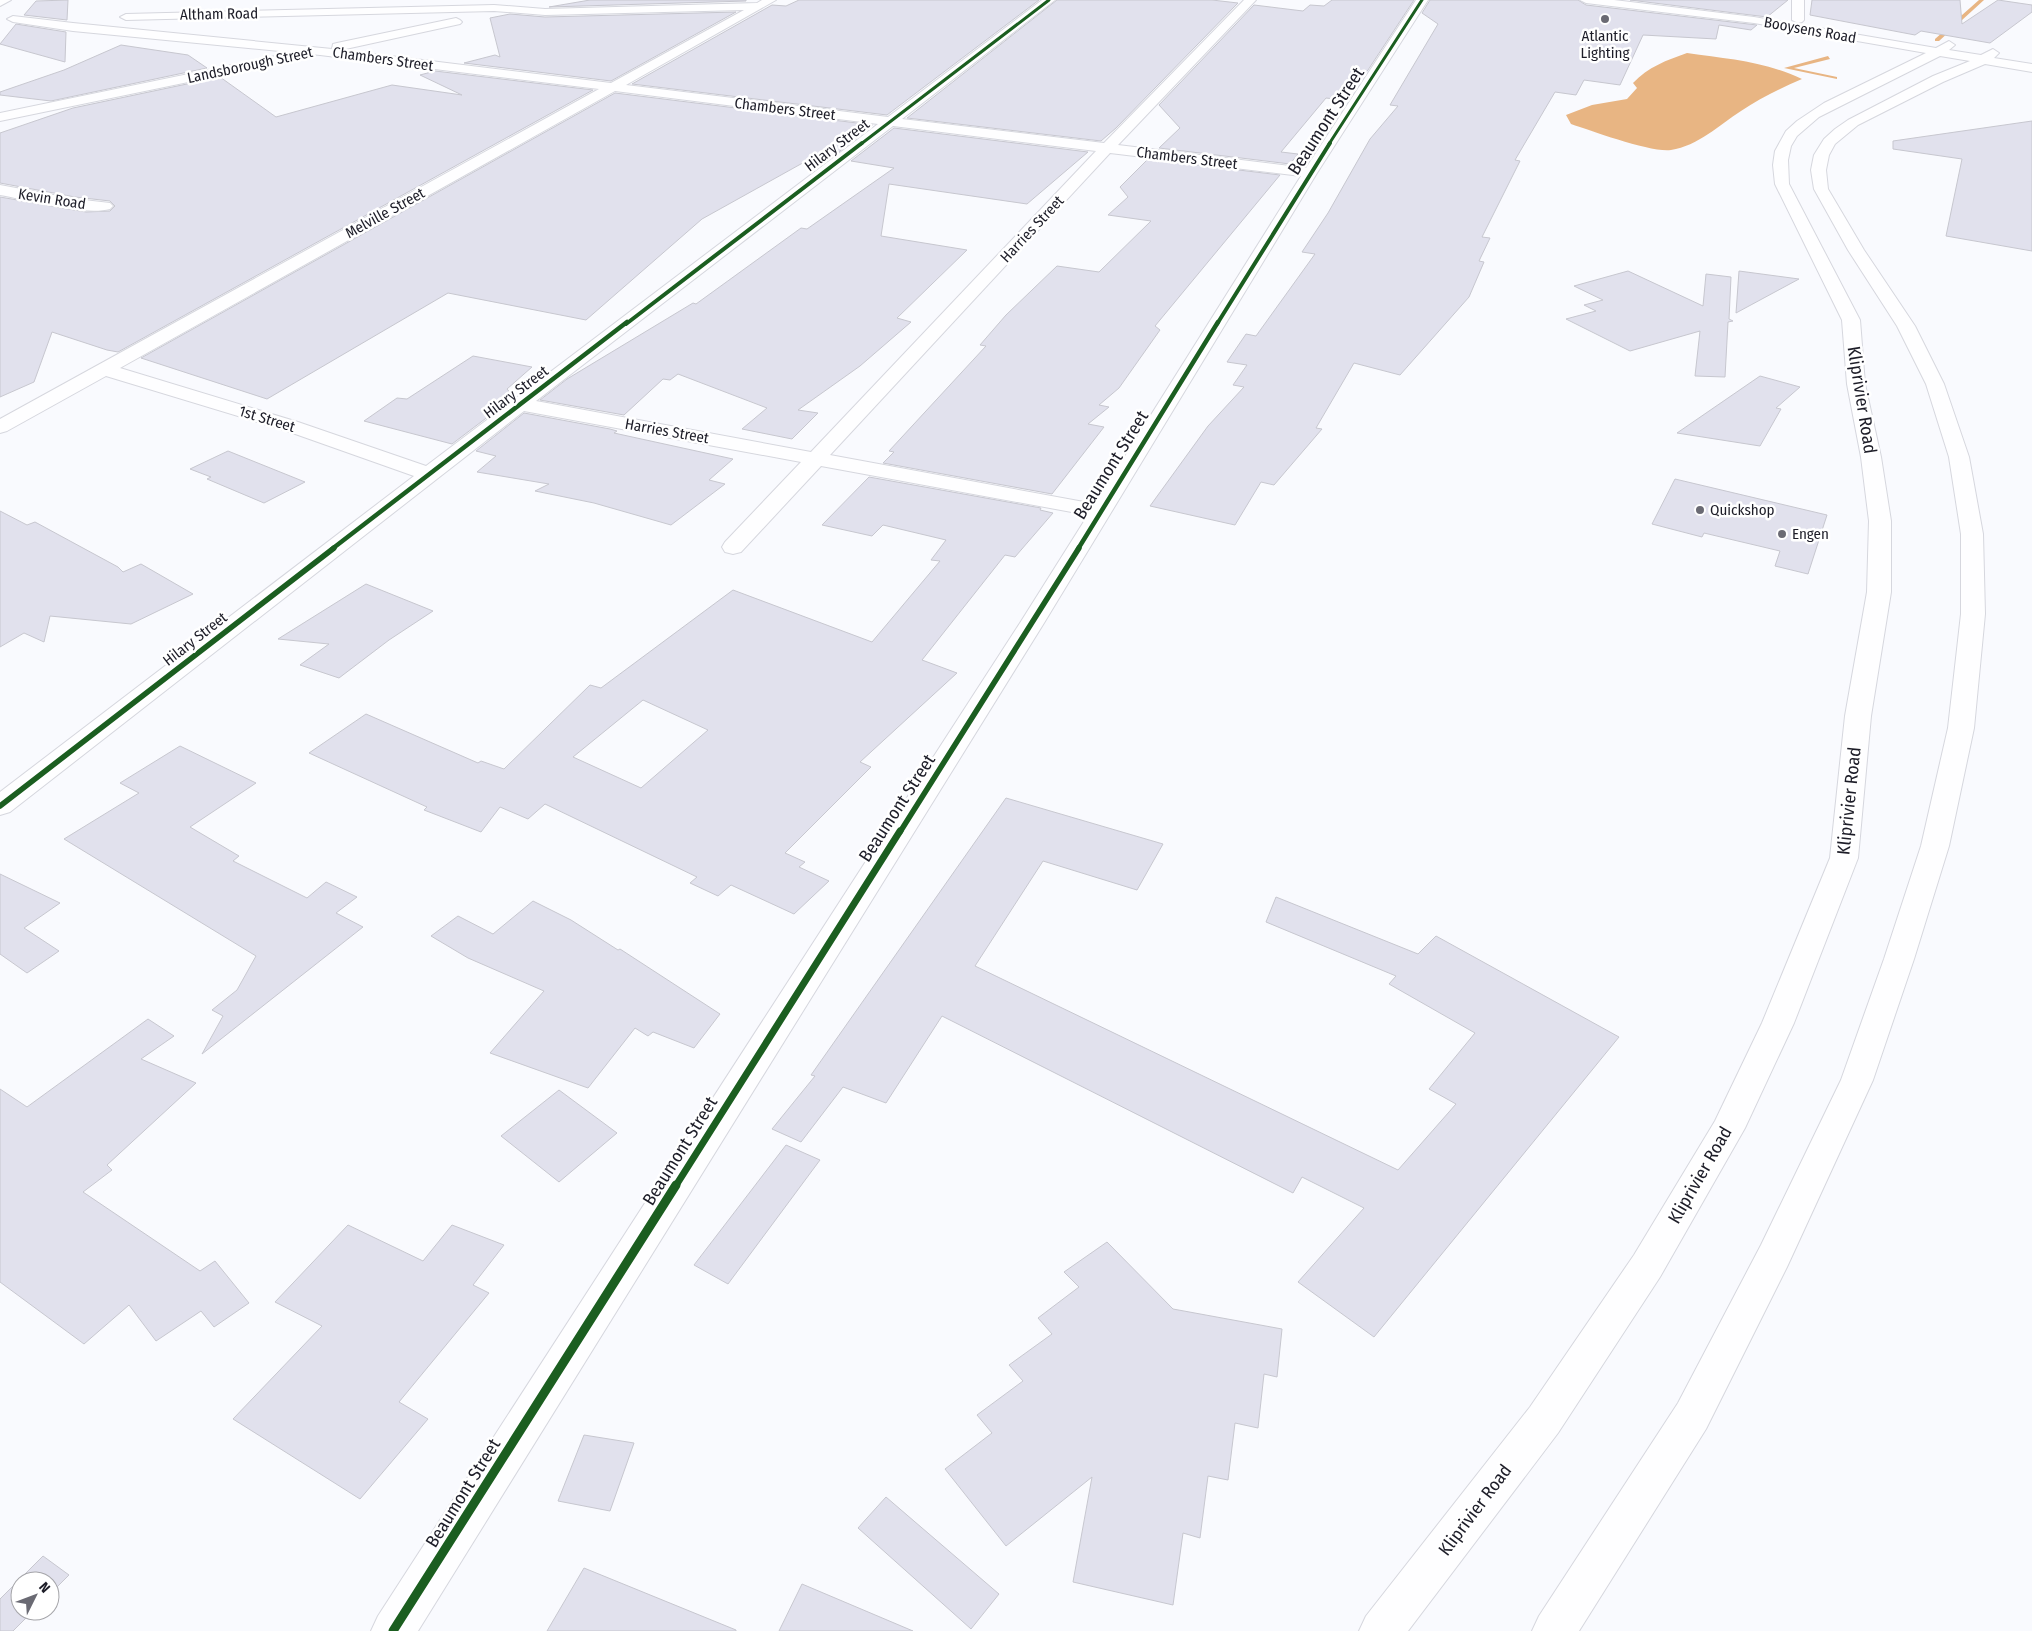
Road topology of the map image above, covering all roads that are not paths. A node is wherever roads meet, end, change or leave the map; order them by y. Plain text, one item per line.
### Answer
1 (4, 0) edge
2 (558, 0) edge
3 (1049, 0) edge
4 (1250, 0) edge
5 (1422, 0) edge
6 (1586, 0) edge
7 (1659, 0) edge
8 (1798, 0) edge
9 (1614, 1) edge
10 (0, 3) edge
11 (765, 3) edge
12 (514, 9) junction
13 (92, 17) dead end
14 (112, 17) dead end
15 (0, 19) edge
16 (13, 19) junction
17 (1798, 20) junction
18 (1827, 33) junction
19 (1944, 49) junction
20 (320, 51) junction
21 (1876, 54) dead end
22 (1988, 56) junction
23 (2032, 59) edge
24 (2032, 68) edge
25 (1964, 82) dead end
26 (1890, 83) junction
27 (612, 88) junction
28 (0, 105) edge
29 (37, 109) junction
30 (0, 117) edge
31 (889, 121) junction
32 (1106, 149) junction
33 (1310, 173) junction
34 (0, 190) edge
35 (105, 206) dead end
36 (104, 369) junction
37 (520, 404) junction
38 (0, 427) edge
39 (815, 458) junction
40 (428, 474) junction
41 (1100, 511) junction
42 (733, 547) dead end
43 (0, 806) edge
44 (393, 1631) edge
45 (1381, 1631) edge
46 (1554, 1631) edge

1 - 10 street
2 - 12 street, Landsborough Street
3 - 31 street, Hilary Street
4 - 32 street, Harries Street
5 - 33 street, Beaumont Street
6 - 9 street, Booysens Road
7 - 17 street, Booysens Road
8 - 17 street
9 - 18 street, Booysens Road
11 - 12 street
11 - 27 street, Melville Street
12 - 14 street, Altham Road
12 - 20 street, Landsborough Street
13 - 16 street, Altham Road
15 - 16 street, Altham Road
16 - 20 street, Altham Road
17 - 19 street, Booysens Road
18 - 19 street, Booysens Road
18 - 21 street
19 - 22 street, Booysens Road
19 - 26 street, Kliprivier Road
20 - 27 street, Chambers Street
20 - 29 street, Landsborough Street
22 - 23 street, Booysens Road
22 - 24 street, Booysens Road
22 - 26 street, Kliprivier Road
25 - 26 street
26 - 45 street, Kliprivier Road
26 - 46 street, Kliprivier Road
27 - 31 street, Chambers Street
27 - 36 street, Melville Street
28 - 29 street
29 - 30 street, Landsborough Street
31 - 32 street, Chambers Street
31 - 37 street, Hilary Street
32 - 33 street, Chambers Street
32 - 39 street, Harries Street
33 - 41 street, Beaumont Street
34 - 35 street, Kevin Road
36 - 38 street, Melville Street
36 - 40 street, 1st Street
37 - 39 street, Harries Street
37 - 40 street, Hilary Street
39 - 41 street, Harries Street
39 - 42 street, Harries Street
40 - 43 street, Hilary Street
41 - 44 street, Beaumont Street

